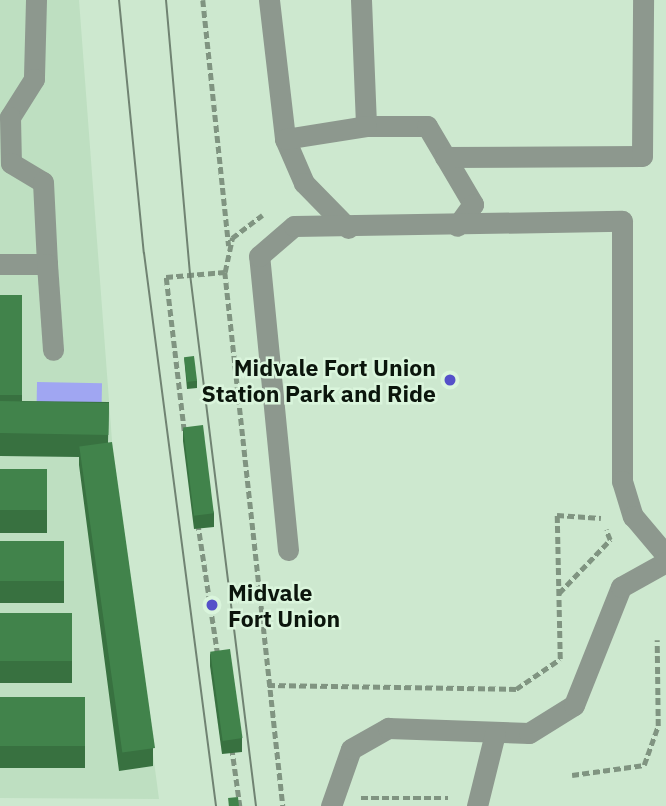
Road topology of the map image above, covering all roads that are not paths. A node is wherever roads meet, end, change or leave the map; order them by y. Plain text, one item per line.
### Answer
1 (36, 0) edge
2 (270, 0) edge
3 (361, 0) edge
4 (643, 0) edge
5 (366, 126) junction
6 (285, 139) junction
7 (445, 157) junction
8 (6, 163) edge
9 (457, 226) junction
10 (348, 228) junction
11 (0, 264) edge
12 (47, 264) junction
13 (53, 350) dead end
14 (288, 550) dead end
15 (666, 555) edge
16 (666, 562) edge
17 (495, 733) junction
18 (331, 806) edge
19 (477, 806) edge

1 - 8 lane
2 - 6 lane
3 - 5 lane
4 - 7 lane
5 - 6 lane
5 - 7 lane
6 - 10 lane
7 - 9 lane
8 - 12 lane
9 - 10 lane
9 - 15 lane
10 - 14 lane
11 - 12 lane
12 - 13 lane
16 - 17 lane
17 - 18 lane
17 - 19 lane

